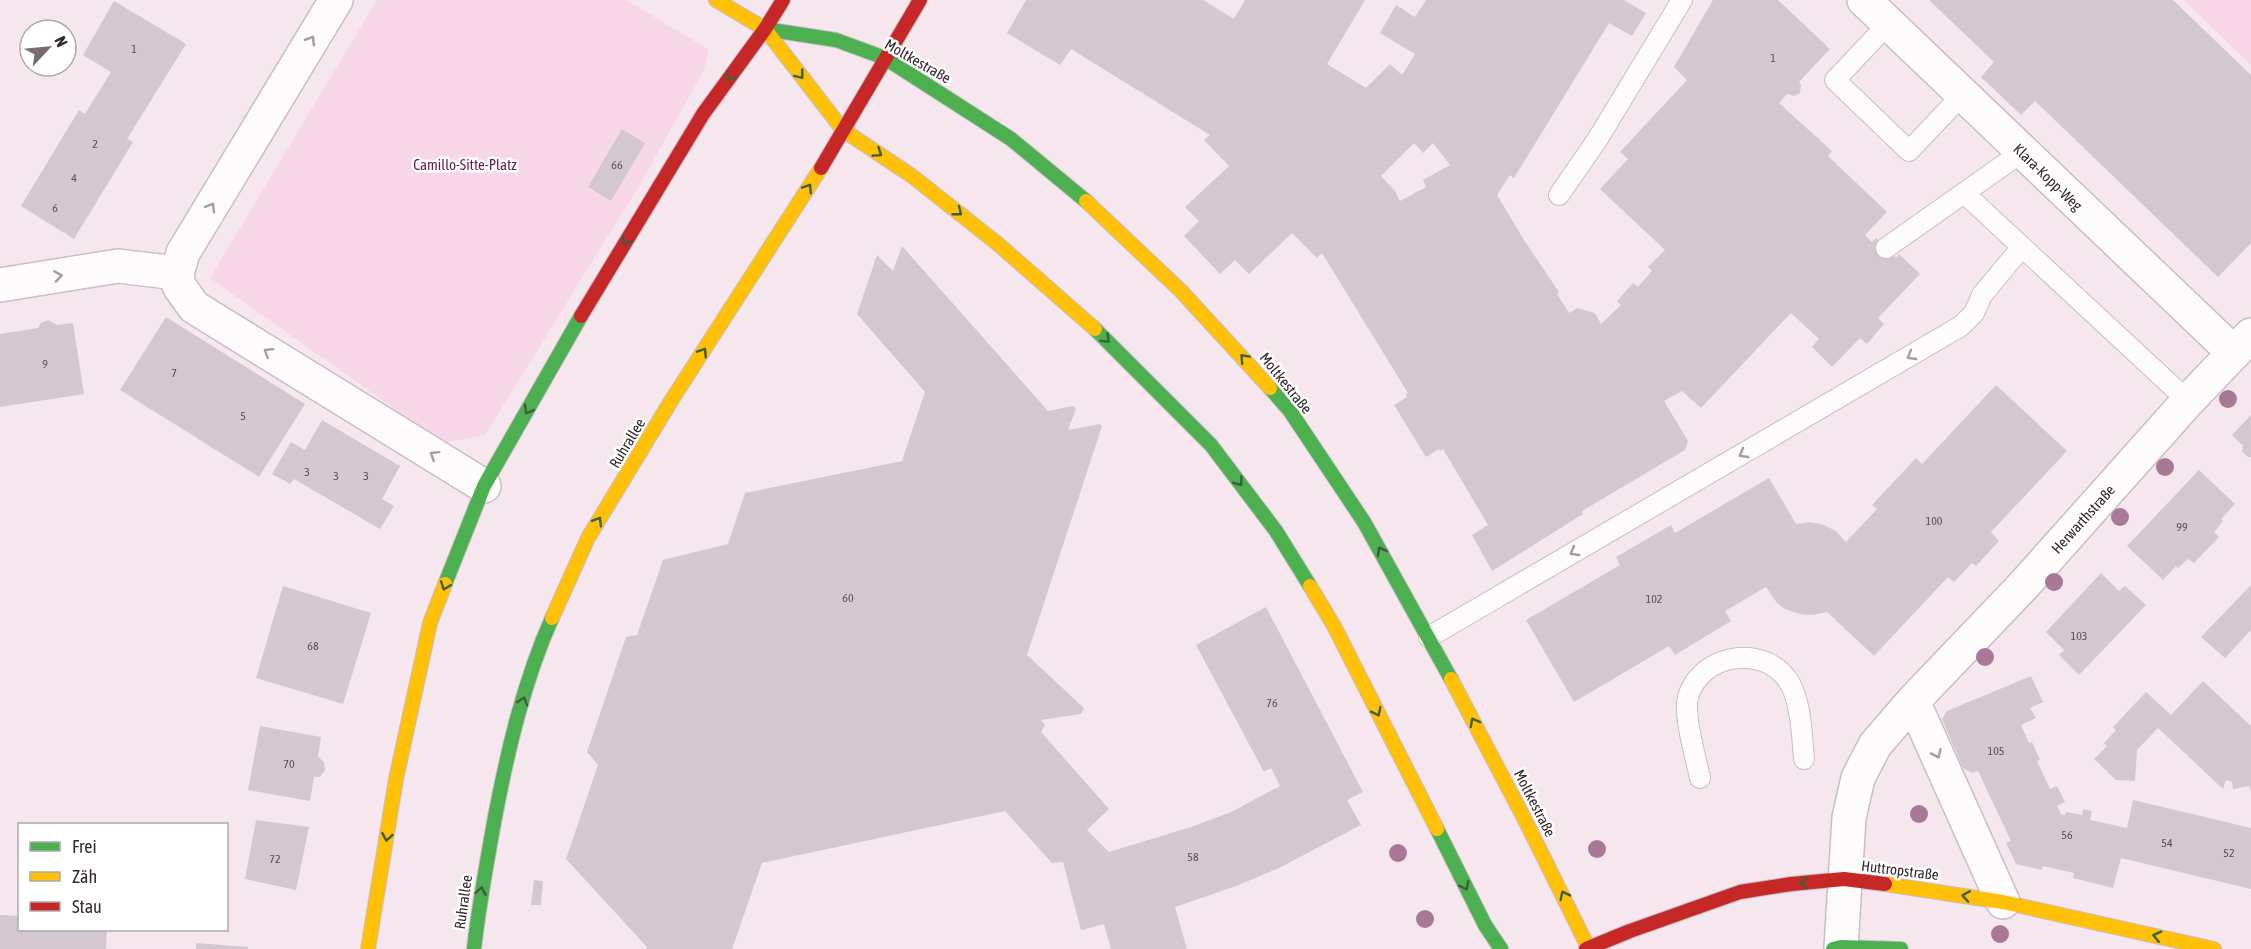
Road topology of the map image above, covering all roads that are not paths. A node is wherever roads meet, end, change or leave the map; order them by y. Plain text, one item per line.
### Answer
1 (336, 0) edge
2 (716, 0) edge
3 (783, 0) edge
4 (920, 0) edge
5 (1682, 0) edge
6 (1864, 0) edge
7 (1888, 24) junction
8 (765, 29) junction
9 (885, 58) junction
10 (1962, 95) junction
11 (843, 130) junction
12 (2022, 152) junction
13 (1964, 194) junction
14 (1559, 195) dead end
15 (1886, 248) dead end
16 (2021, 248) junction
17 (177, 273) junction
18 (0, 285) edge
19 (2242, 344) edge
20 (2188, 401) junction
21 (484, 486) junction
22 (1429, 637) junction
23 (1913, 701) junction
24 (1804, 759) dead end
25 (1700, 778) dead end
26 (1844, 879) junction
27 (2004, 902) junction
28 (1837, 948) edge
29 (368, 949) edge
30 (474, 949) edge
31 (1501, 949) edge
32 (1588, 949) edge
33 (1901, 949) edge
34 (2214, 949) edge

17 -> 1 street
2 - 8 main road, Moltkestraße
3 - 8 main road
4 - 9 main road, Ruhrallee
5 - 14 lane
6 - 7 street, Klara-Kopp-Weg
7 - 10 street, Klara-Kopp-Weg
7 - 10 lane
8 - 9 main road, Moltkestraße
8 -> 11 main road, Moltkestraße
8 -> 21 main road
9 - 11 main road, Ruhrallee
22 -> 9 main road, Moltkestraße
10 - 12 street, Klara-Kopp-Weg
30 -> 11 main road, Ruhrallee
11 -> 31 main road, Moltkestraße
12 - 13 lane
12 - 19 street, Klara-Kopp-Weg
13 - 15 lane
13 - 16 lane
16 - 20 lane
16 -> 22 lane
18 -> 17 street
21 -> 17 street
19 - 20 street, Herwarthstraße
20 - 23 street, Herwarthstraße
21 -> 29 main road
32 -> 22 main road, Moltkestraße
23 - 26 street, Herwarthstraße
23 -> 27 street
24 - 25 lane
27 -> 26 main road, Huttropstraße
26 - 28 street, Herwarthstraße
26 -> 32 main road, Huttropstraße
34 -> 27 main road, Huttropstraße
28 - 33 main road

